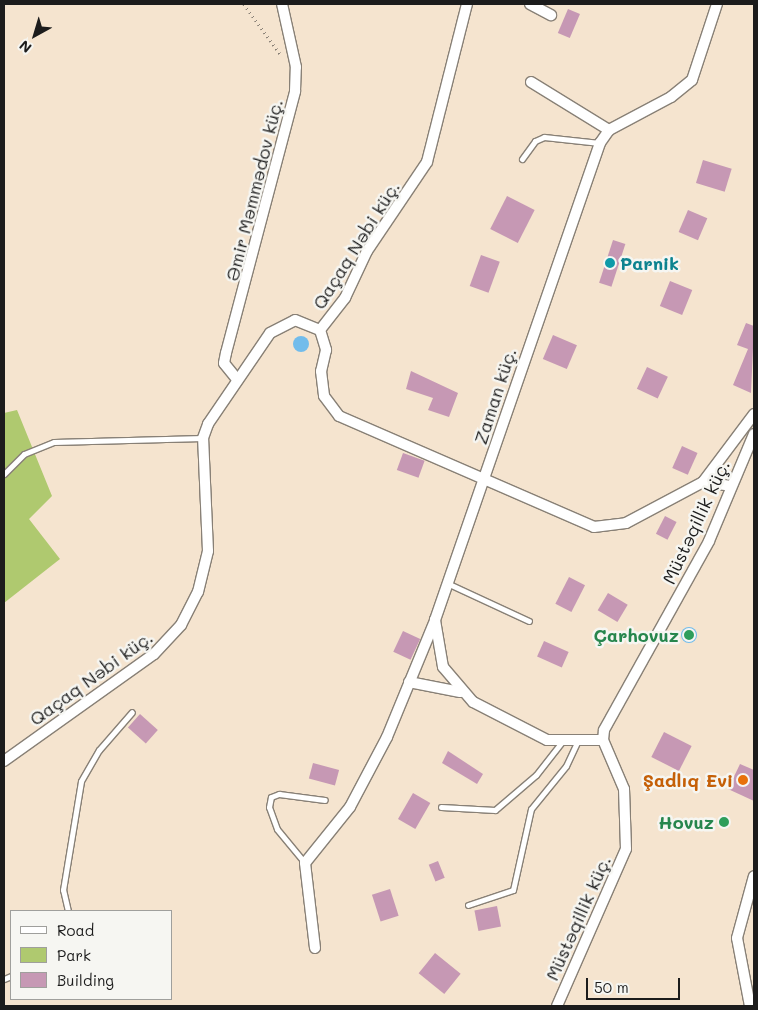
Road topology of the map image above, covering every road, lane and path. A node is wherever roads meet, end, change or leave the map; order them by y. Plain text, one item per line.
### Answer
1 (244, 4) edge
2 (282, 4) edge
3 (467, 4) edge
4 (530, 4) edge
5 (717, 4) edge
6 (551, 15) dead end
7 (296, 73) junction
8 (531, 82) dead end
9 (609, 130) junction
10 (600, 143) junction
11 (522, 160) dead end
12 (320, 330) junction
13 (236, 378) junction
14 (754, 414) edge
15 (754, 434) edge
16 (203, 438) junction
17 (4, 474) edge
18 (486, 481) junction
19 (703, 482) junction
20 (731, 486) junction
21 (449, 584) junction
22 (435, 620) junction
23 (528, 621) dead end
24 (409, 682) junction
25 (461, 693) junction
26 (132, 712) dead end
27 (603, 740) junction
28 (577, 742) junction
29 (561, 743) junction
30 (4, 761) edge
31 (325, 800) dead end
32 (441, 807) dead end
33 (304, 863) junction
34 (754, 876) edge
35 (468, 905) dead end
36 (68, 910) edge
37 (315, 948) dead end
38 (557, 1006) edge
39 (750, 1006) edge

1 - 7 path
2 - 7 street, Əmir Məmmədov küç.
3 - 12 street, Qaçaq Nəbi küç.
4 - 6 street
5 - 9 street, Zaman küç.
7 - 13 street, Əmir Məmmədov küç.
8 - 9 street
9 - 10 street, Zaman küç.
10 - 11 lane
10 - 18 street, Zaman küç.
12 - 13 street, Qaçaq Nəbi küç.
12 - 18 street, Qaçaq Nəbi küç.
13 - 16 street, Qaçaq Nəbi küç.
14 - 19 street
15 - 20 street, Müstəqillik küç.
16 - 17 lane
16 - 30 street, Qaçaq Nəbi küç.
18 - 19 street, Qaçaq Nəbi küç.
18 - 21 street, Zaman küç.
19 - 20 street
20 - 27 street, Müstəqillik küç.
21 - 22 street, Zaman küç.
21 - 23 lane
22 - 24 street, Zaman küç.
22 - 25 street
24 - 25 street
24 - 33 street, Zaman küç.
25 - 29 street
26 - 36 lane
27 - 28 street
27 - 38 street, Müstəqillik küç.
28 - 29 street
28 - 35 lane
29 - 32 lane
31 - 33 lane
33 - 37 street
34 - 39 street

